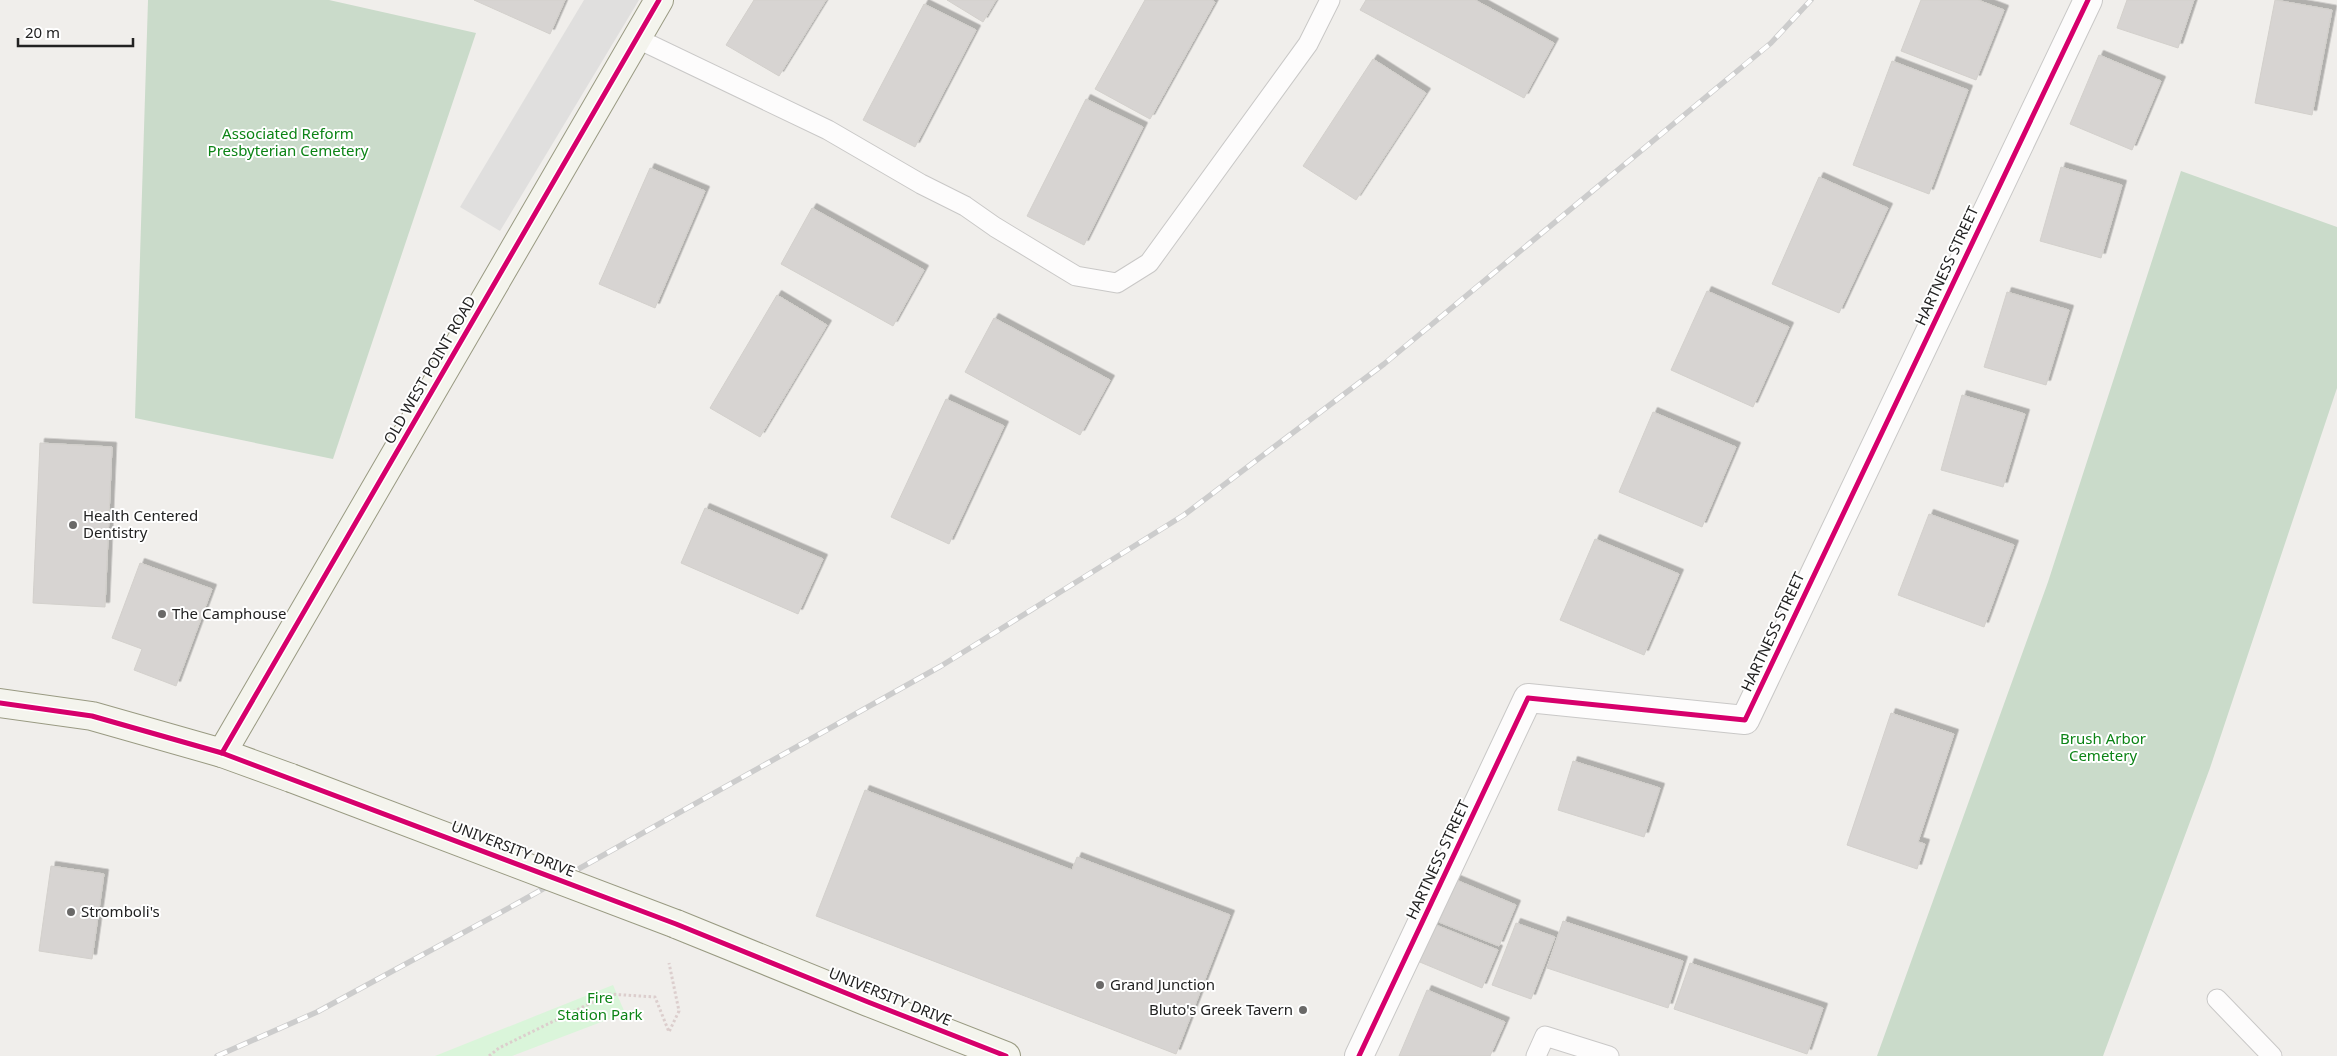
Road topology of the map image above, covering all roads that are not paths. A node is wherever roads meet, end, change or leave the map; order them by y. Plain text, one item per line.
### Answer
1 (659, 0) edge
2 (1330, 0) edge
3 (2088, 0) edge
4 (636, 38) junction
5 (0, 703) edge
6 (222, 753) junction
7 (2217, 999) dead end
8 (1006, 1056) edge
9 (1359, 1056) edge
10 (1536, 1056) edge
11 (1609, 1056) edge
12 (2272, 1056) edge

1 - 4 street, OLD WEST POINT ROAD
2 - 4 lane
3 - 9 street, HARTNESS STREET
4 - 6 street, OLD WEST POINT ROAD
5 - 6 street, UNIVERSITY DRIVE
6 - 8 street, UNIVERSITY DRIVE, bridge
7 - 12 lane
10 - 11 lane

